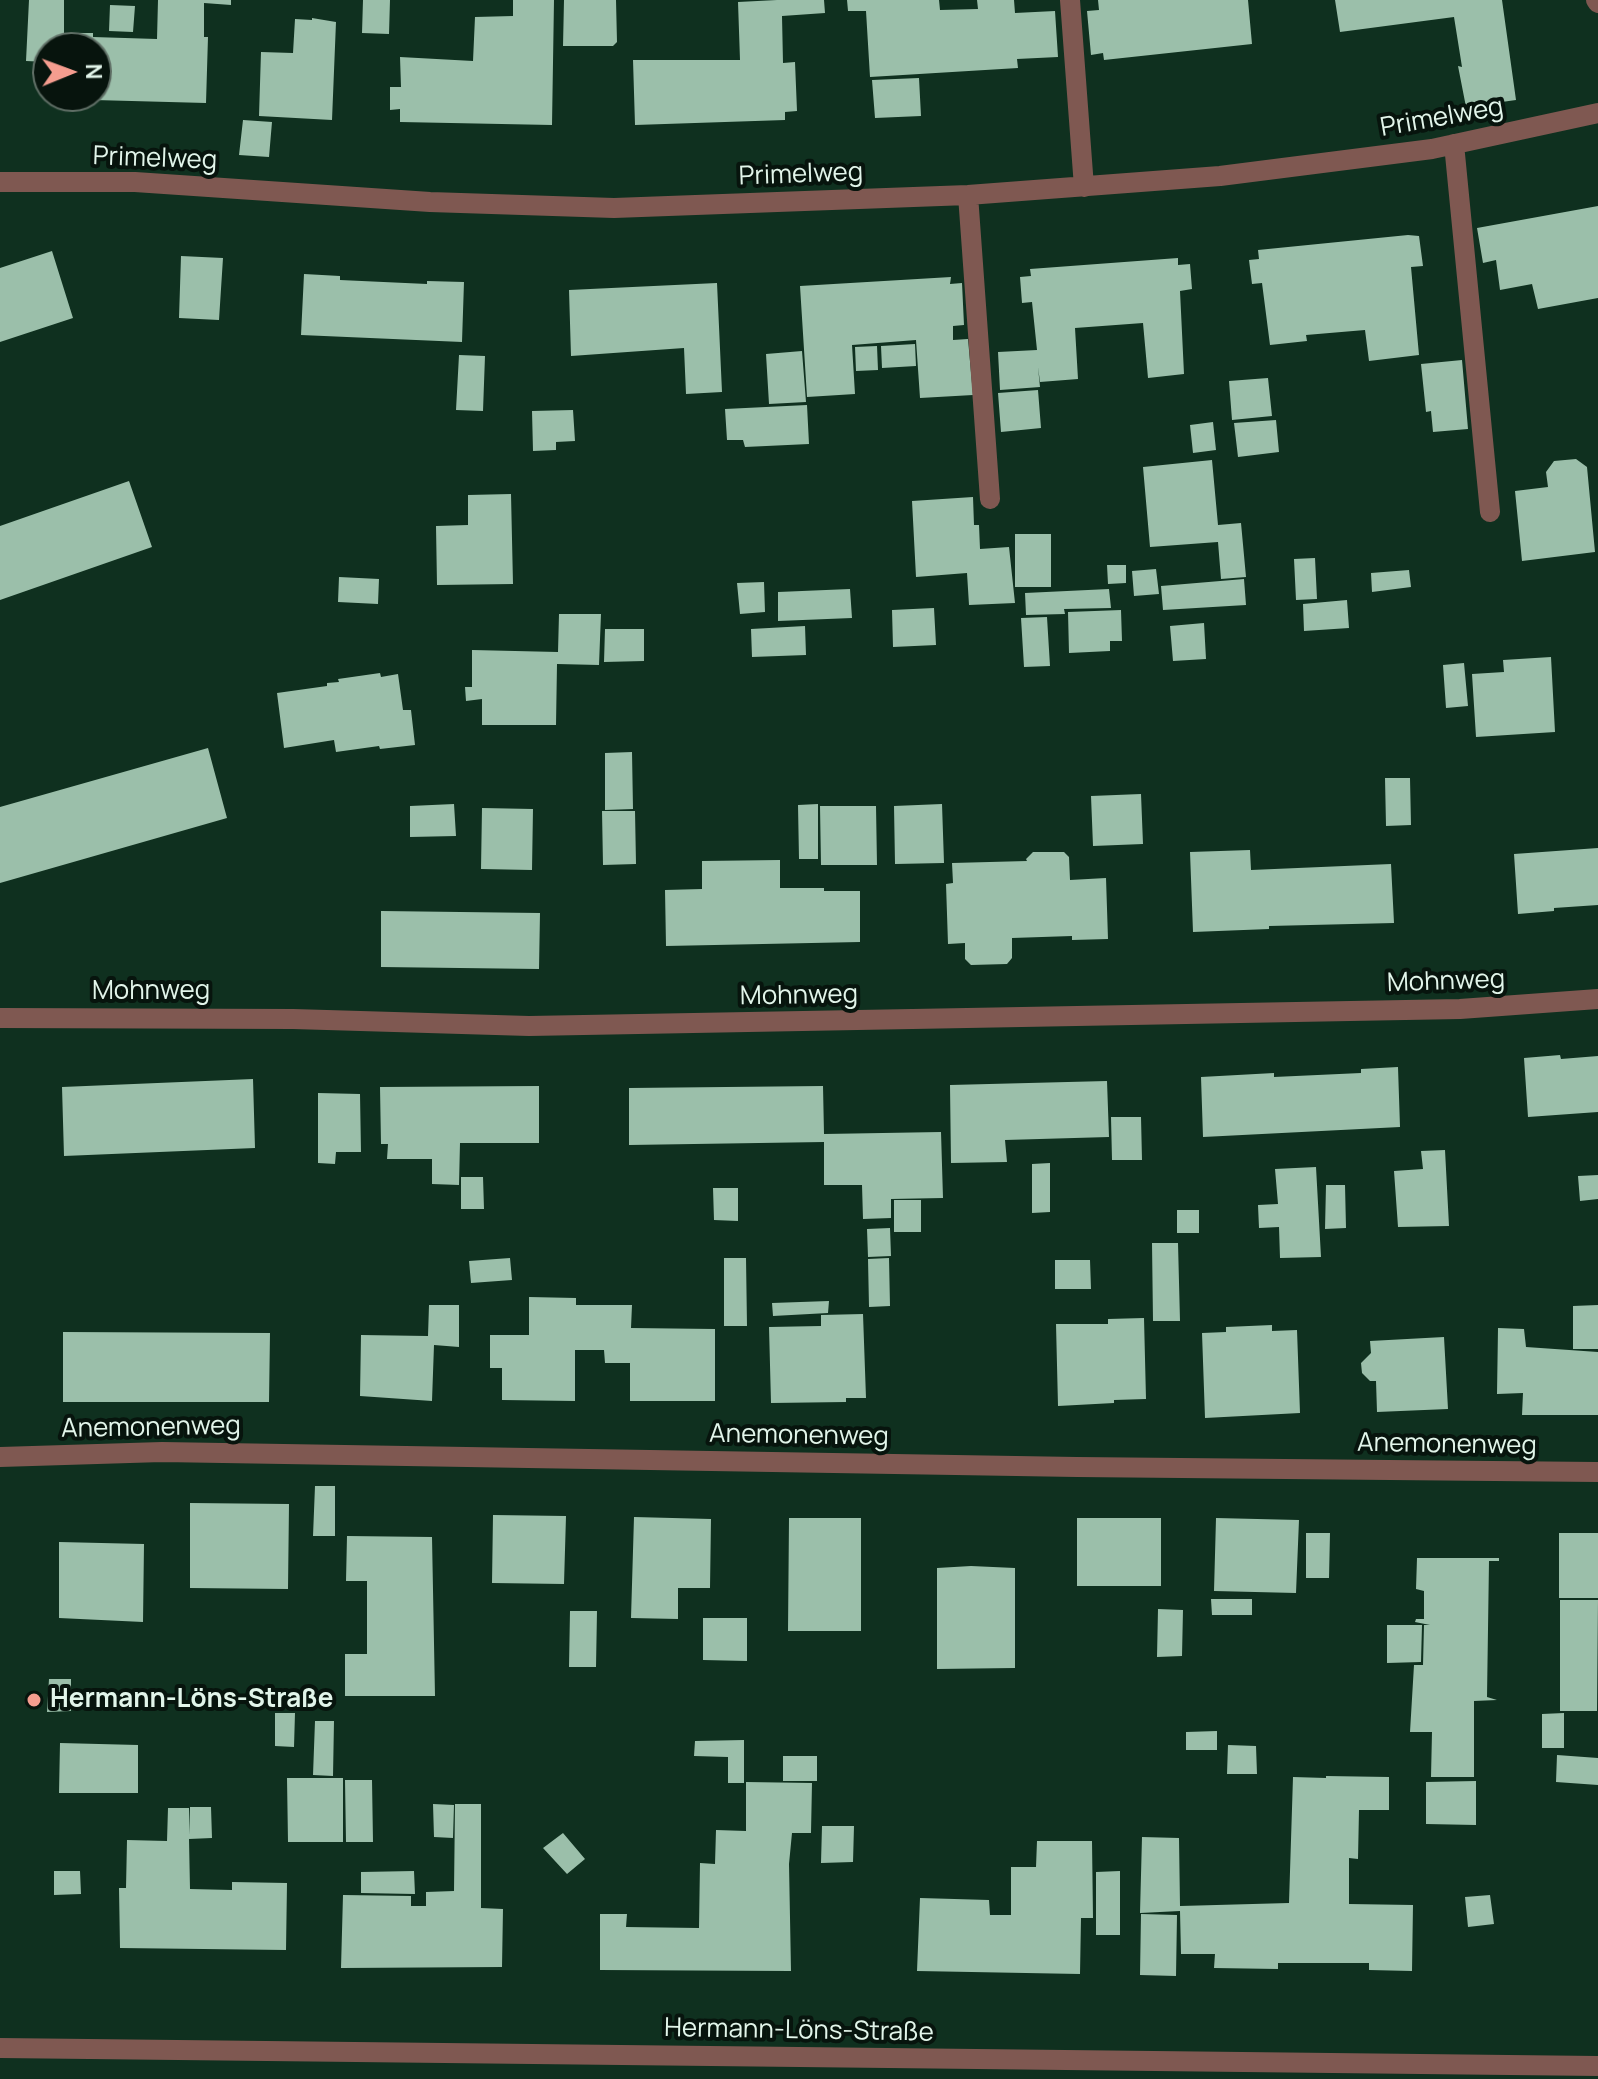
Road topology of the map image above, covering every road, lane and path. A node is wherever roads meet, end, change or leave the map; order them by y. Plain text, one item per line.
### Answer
1 (1070, 0) edge
2 (1598, 113) edge
3 (1454, 144) junction
4 (0, 182) edge
5 (1084, 187) junction
6 (968, 195) junction
7 (990, 499) dead end
8 (1490, 512) dead end
9 (1598, 999) edge
10 (0, 1018) edge
11 (0, 1457) edge
12 (1598, 1472) edge
13 (0, 2048) edge
14 (1598, 2066) edge
15 (1020, 2069) edge

1 - 5 street
2 - 3 street, Primelweg
3 - 5 street, Primelweg
3 - 8 street
4 - 6 street, Primelweg
5 - 6 street, Primelweg
6 - 7 street
9 - 10 street, Mohnweg
11 - 12 street, Anemonenweg
13 - 15 street, Hermann-Löns-Straße
14 - 15 street, Hermann-Löns-Straße

